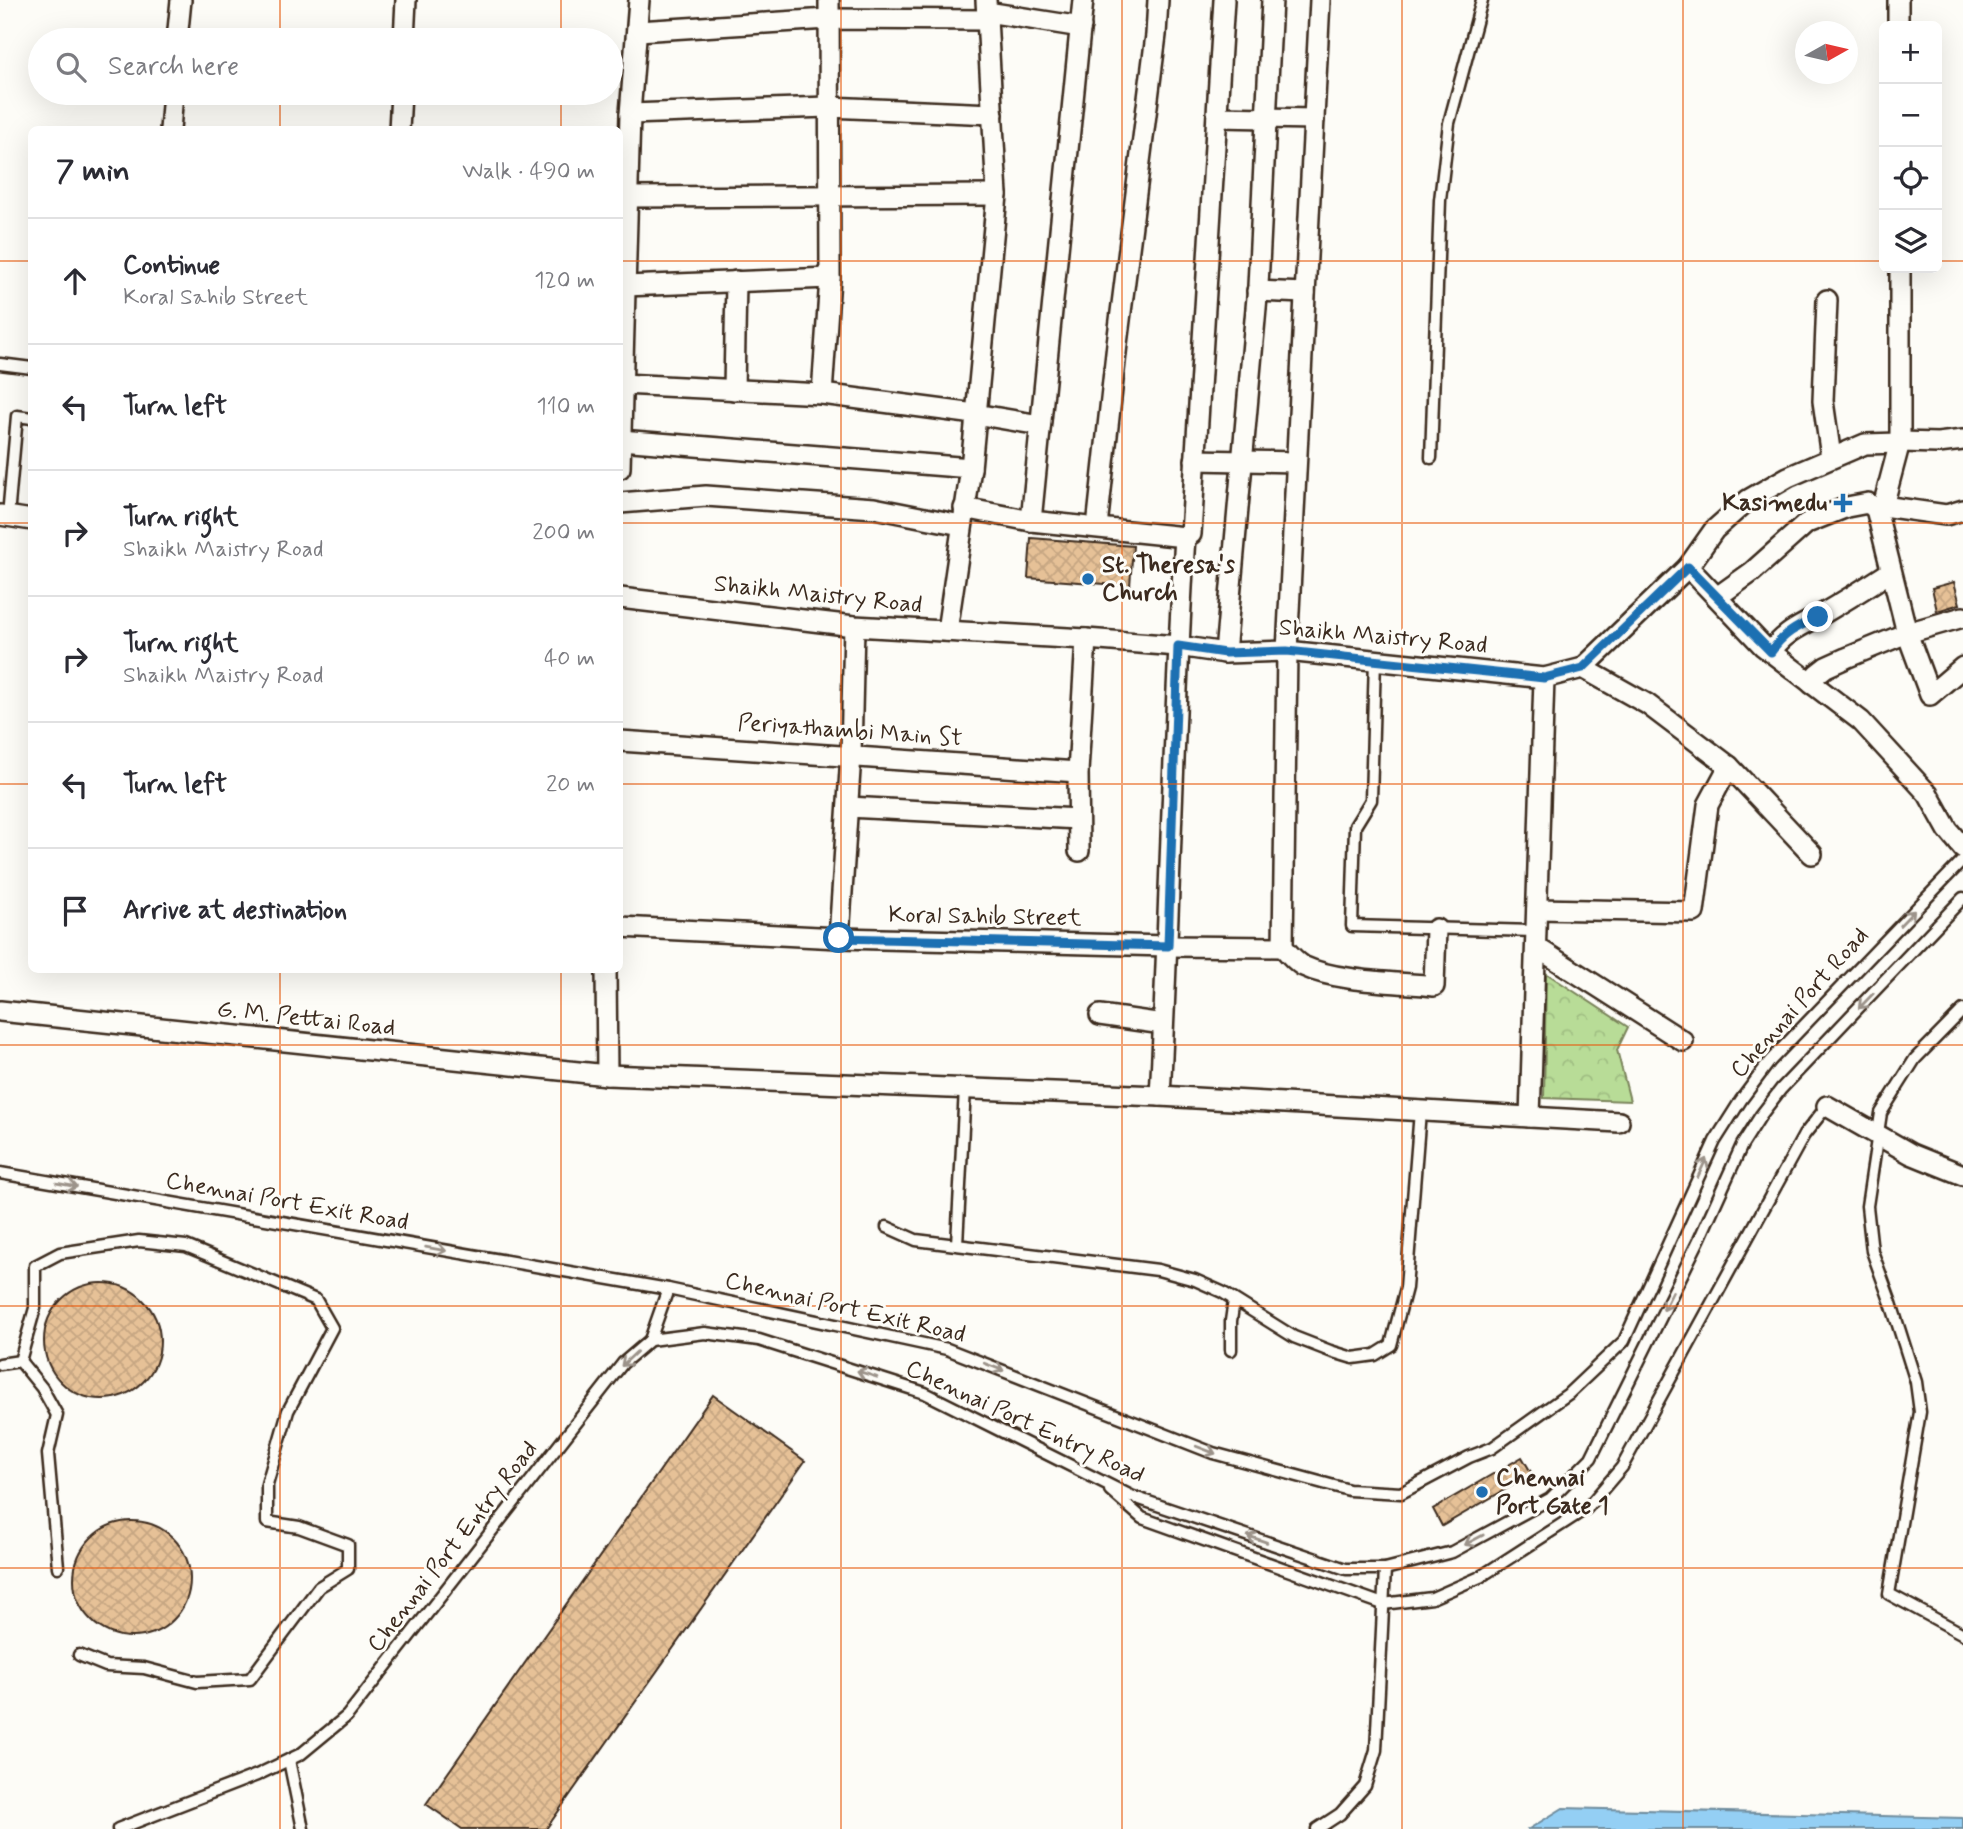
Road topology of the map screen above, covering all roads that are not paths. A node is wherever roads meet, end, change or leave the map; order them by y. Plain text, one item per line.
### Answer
1 (181, 0) edge
2 (406, 0) edge
3 (639, 0) edge
4 (1083, 0) edge
5 (1158, 0) edge
6 (1224, 0) edge
7 (1272, 0) edge
8 (1320, 0) edge
9 (1482, 0) edge
10 (1898, 0) edge
11 (829, 10) edge
12 (987, 11) edge
13 (1898, 21) edge
14 (1081, 27) junction
15 (178, 28) edge
16 (405, 28) edge
17 (638, 32) junction
18 (172, 105) edge
19 (400, 105) edge
20 (828, 107) junction
21 (630, 114) junction
22 (993, 114) junction
23 (1217, 117) junction
24 (1266, 118) junction
25 (1314, 119) junction
26 (170, 126) edge
27 (399, 126) edge
28 (830, 194) junction
29 (997, 195) junction
30 (628, 197) junction
31 (1900, 273) edge
32 (830, 278) junction
33 (736, 281) junction
34 (625, 286) junction
35 (1257, 291) junction
36 (1305, 293) junction
37 (1827, 300) dead end
38 (623, 351) edge
39 (0, 364) edge
40 (28, 368) edge
41 (623, 384) edge
42 (734, 390) junction
43 (822, 394) junction
44 (975, 414) junction
45 (28, 417) edge
46 (1040, 425) junction
47 (623, 440) edge
48 (1963, 440) edge
49 (1900, 443) junction
50 (1831, 457) junction
51 (1432, 458) dead end
52 (1195, 460) junction
53 (1242, 461) junction
54 (1296, 463) junction
55 (971, 468) junction
56 (623, 503) edge
57 (1880, 508) junction
58 (1963, 510) edge
59 (4, 515) edge
60 (963, 517) junction
61 (28, 519) edge
62 (1031, 521) junction
63 (1097, 527) junction
64 (1185, 537) junction
65 (1688, 567) junction
66 (1890, 572) junction
67 (1717, 597) junction
68 (623, 598) edge
69 (1963, 617) edge
70 (854, 626) junction
71 (947, 631) junction
72 (1907, 633) junction
73 (1086, 639) junction
74 (1178, 646) junction
75 (1287, 651) junction
76 (1771, 652) junction
77 (1225, 653) junction
78 (1375, 659) junction
79 (1963, 667) edge
80 (1583, 668) junction
81 (1544, 678) junction
82 (1812, 684) junction
83 (623, 741) edge
84 (851, 755) junction
85 (1729, 766) junction
86 (1078, 772) junction
87 (848, 807) junction
88 (1078, 819) junction
89 (1963, 848) edge
90 (1079, 851) dead end
91 (1812, 854) dead end
92 (1963, 860) edge
93 (1963, 898) edge
94 (1537, 909) junction
95 (623, 926) edge
96 (1436, 929) junction
97 (839, 938) junction
98 (1537, 939) junction
99 (1168, 946) junction
100 (1283, 947) junction
101 (606, 973) edge
102 (1963, 1010) edge
103 (0, 1011) edge
104 (1100, 1015) dead end
105 (1163, 1024) junction
106 (1683, 1041) dead end
107 (607, 1075) junction
108 (965, 1088) junction
109 (1160, 1096) junction
110 (1827, 1106) joint
111 (1420, 1111) junction
112 (1530, 1117) junction
113 (1619, 1122) dead end
114 (1877, 1134) junction
115 (0, 1173) edge
116 (1963, 1175) edge
117 (887, 1227) dead end
118 (1675, 1231) joint
119 (1699, 1240) joint
120 (957, 1244) junction
121 (668, 1289) junction
122 (1234, 1300) junction
123 (650, 1340) junction
124 (1231, 1350) dead end
125 (20, 1362) junction
126 (0, 1364) edge
127 (1100, 1481) junction
128 (58, 1567) dead end
129 (1385, 1569) junction
130 (1383, 1604) junction
131 (1963, 1634) edge
132 (79, 1655) dead end
133 (289, 1760) junction
134 (118, 1829) edge
135 (303, 1829) edge
136 (1317, 1829) edge

1 - 15 street
2 - 16 street
3 - 17 street
4 - 14 street
5 - 63 street
6 - 23 street
7 - 24 street
8 - 25 street
9 - 51 lane
10 - 13 street
11 - 12 street
11 - 17 street
11 - 20 street
12 - 14 street
12 - 22 street
14 - 46 street
17 - 21 street
18 - 26 street
19 - 27 street
20 - 21 street
20 - 22 street
20 - 28 street
21 - 30 street
22 - 29 street
23 - 24 street
23 - 52 street
24 - 25 street
24 - 35 street
25 - 36 street
28 - 29 street
28 - 30 street
28 - 32 street
29 - 44 street
30 - 34 street
31 - 49 street
32 - 33 street
32 - 43 street
33 - 34 street
33 - 42 street
34 - 38 street
35 - 36 street
35 - 53 street
36 - 54 street
37 - 50 street
39 - 40 lane
41 - 42 street
42 - 43 street
43 - 44 street
44 - 46 street
44 - 55 street
45 - 59 lane
46 - 62 street
47 - 55 street
48 - 49 street, Shaikh Maistry Road
49 - 50 street, Shaikh Maistry Road
49 - 57 street
50 - 65 street, Shaikh Maistry Road
52 - 53 street
52 - 64 street
53 - 54 street
53 - 77 street
54 - 75 street
55 - 60 street
56 - 60 street
57 - 58 street
57 - 66 street
57 - 67 street
59 - 61 street
60 - 62 street
60 - 71 street
62 - 63 street
63 - 64 street
64 - 74 street
65 - 67 street
65 - 80 street, Shaikh Maistry Road
66 - 72 street
66 - 76 street
67 - 76 street
68 - 70 street, Shaikh Maistry Road
69 - 72 street
70 - 71 street, Shaikh Maistry Road
70 - 84 street
71 - 73 street, Shaikh Maistry Road
72 - 79 street
72 - 82 street
73 - 74 street, Shaikh Maistry Road
73 - 86 street
74 - 77 street, Shaikh Maistry Road
74 - 99 street
75 - 77 street, Shaikh Maistry Road
75 - 78 street, Shaikh Maistry Road
75 - 100 street
76 - 82 street
78 - 81 street, Shaikh Maistry Road
78 - 96 lane
80 - 81 street, Shaikh Maistry Road
80 - 85 street
81 - 94 street
82 - 89 street
83 - 84 street, Periyathambi Main St
84 - 86 street, Periyathambi Main St
84 - 87 street
85 - 91 street
85 - 94 street
86 - 88 street
87 - 88 street
87 - 97 street
88 - 90 street
118 -> 92 lane, Chennai Port Road
93 -> 119 lane, Chennai Port Road
94 - 98 street
95 - 97 street, Koral Sahib Street
96 - 98 lane
96 - 100 street
97 - 99 street, Koral Sahib Street
98 - 106 street
98 - 112 street
99 - 100 street, Koral Sahib Street
99 - 105 street
101 - 107 street
102 - 114 lane
103 - 107 street, G. M. Pettai Road
104 - 105 street
105 - 109 street
107 - 108 street, G. M. Pettai Road
108 - 109 street, G. M. Pettai Road
108 - 120 lane
109 - 111 street, G. M. Pettai Road
110 - 114 street
110 - 130 lane
111 - 112 street, G. M. Pettai Road
111 - 122 lane
112 - 113 street, G. M. Pettai Road
114 - 116 street
114 - 131 lane
115 -> 121 lane, Chennai Port Exit Road
117 - 120 lane
121 -> 118 lane, Chennai Port Exit Road
119 -> 129 lane, Chennai Port Entry Road
120 - 122 lane
121 - 123 lane
122 - 124 lane
127 -> 123 lane, Chennai Port Entry Road
123 -> 133 lane, Chennai Port Entry Road
125 - 126 lane
125 - 128 lane
125 - 132 lane
129 -> 127 lane, Chennai Port Entry Road
127 - 130 lane
129 - 130 lane
130 - 136 lane
133 - 134 lane, Chennai Port Entry Road
133 - 135 lane

